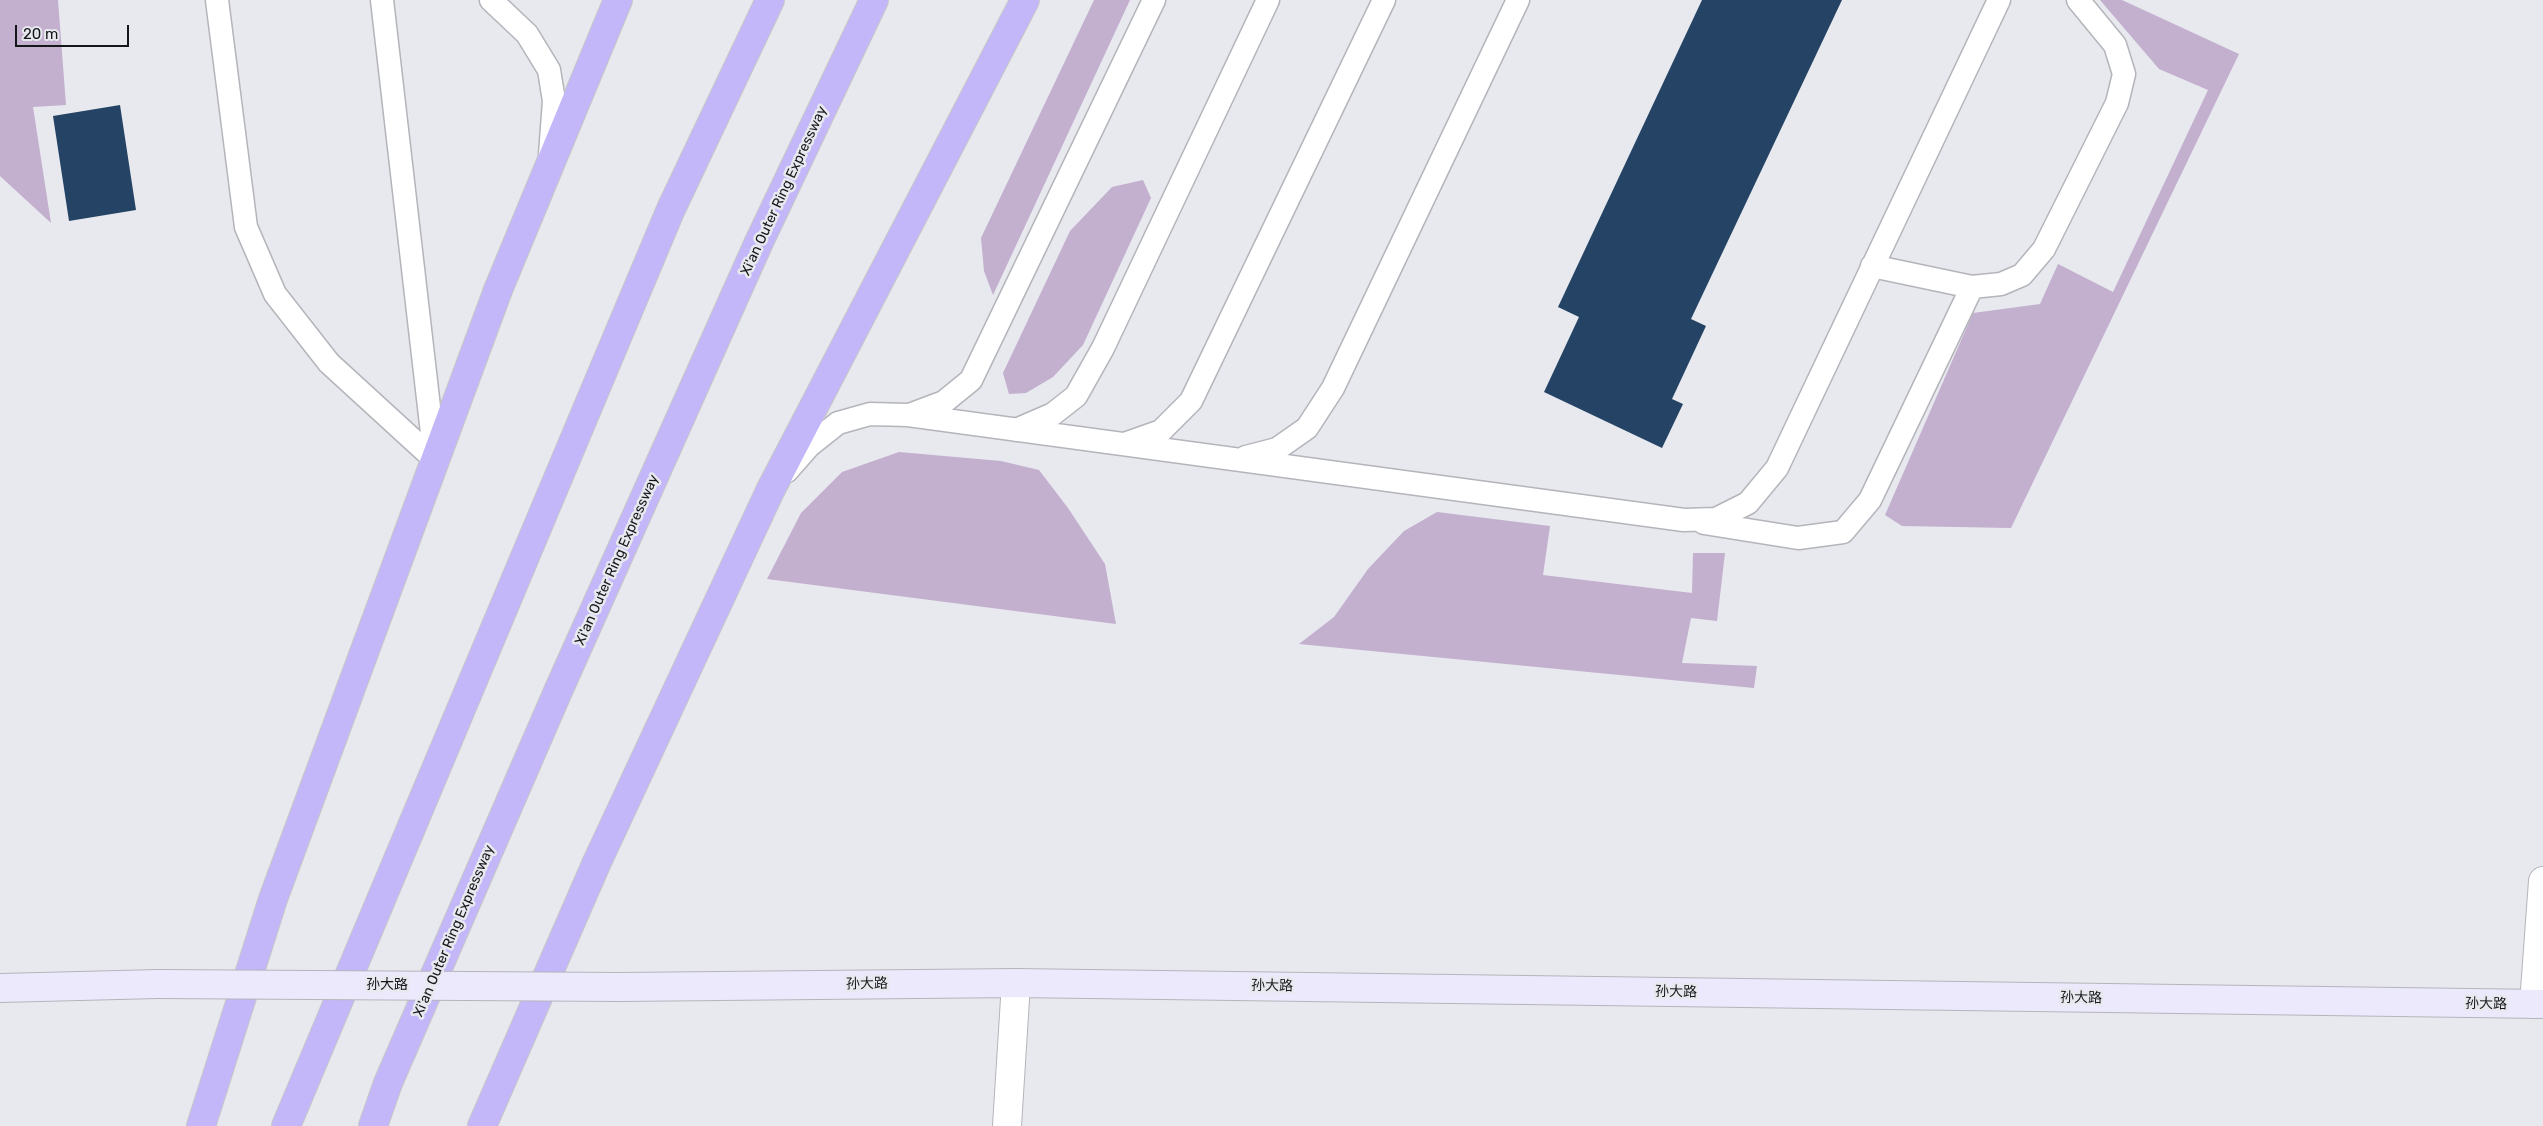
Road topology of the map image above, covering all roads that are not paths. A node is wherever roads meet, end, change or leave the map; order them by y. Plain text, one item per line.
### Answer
1 (217, 0) edge
2 (382, 0) edge
3 (491, 0) edge
4 (515, 0) edge
5 (618, 0) edge
6 (770, 0) edge
7 (874, 0) edge
8 (1025, 0) edge
9 (1154, 0) edge
10 (1268, 0) edge
11 (1384, 0) edge
12 (1518, 0) edge
13 (1999, 0) edge
14 (2078, 0) edge
15 (516, 24) junction
16 (550, 164) junction
17 (1872, 266) junction
18 (1972, 287) junction
19 (908, 416) junction
20 (1016, 430) junction
21 (1124, 445) junction
22 (435, 460) junction
23 (1236, 460) junction
24 (770, 491) junction
25 (1684, 520) junction
26 (2543, 881) edge
27 (1016, 982) junction
28 (0, 988) edge
29 (2538, 1004) edge
30 (201, 1126) edge
31 (286, 1126) edge
32 (372, 1126) edge
33 (482, 1126) edge
34 (1007, 1126) edge

1 - 22 lane
2 - 22 lane
3 - 15 lane
4 - 15 lane
5 - 16 highway
6 - 31 highway
7 - 32 highway, Xi'an Outer Ring Expressway
8 - 24 highway
9 - 19 lane
10 - 20 lane
11 - 21 lane
12 - 23 lane
13 - 17 lane
14 - 18 lane
15 - 16 lane
16 - 22 highway
17 - 18 lane
17 - 25 lane
18 - 25 lane
19 - 20 lane
19 - 24 lane
20 - 21 lane
21 - 23 lane
22 - 30 highway
23 - 25 lane
24 - 33 highway
26 - 29 street
27 - 28 street, 孙大路, bridge
27 - 29 street, 孙大路
27 - 34 street

